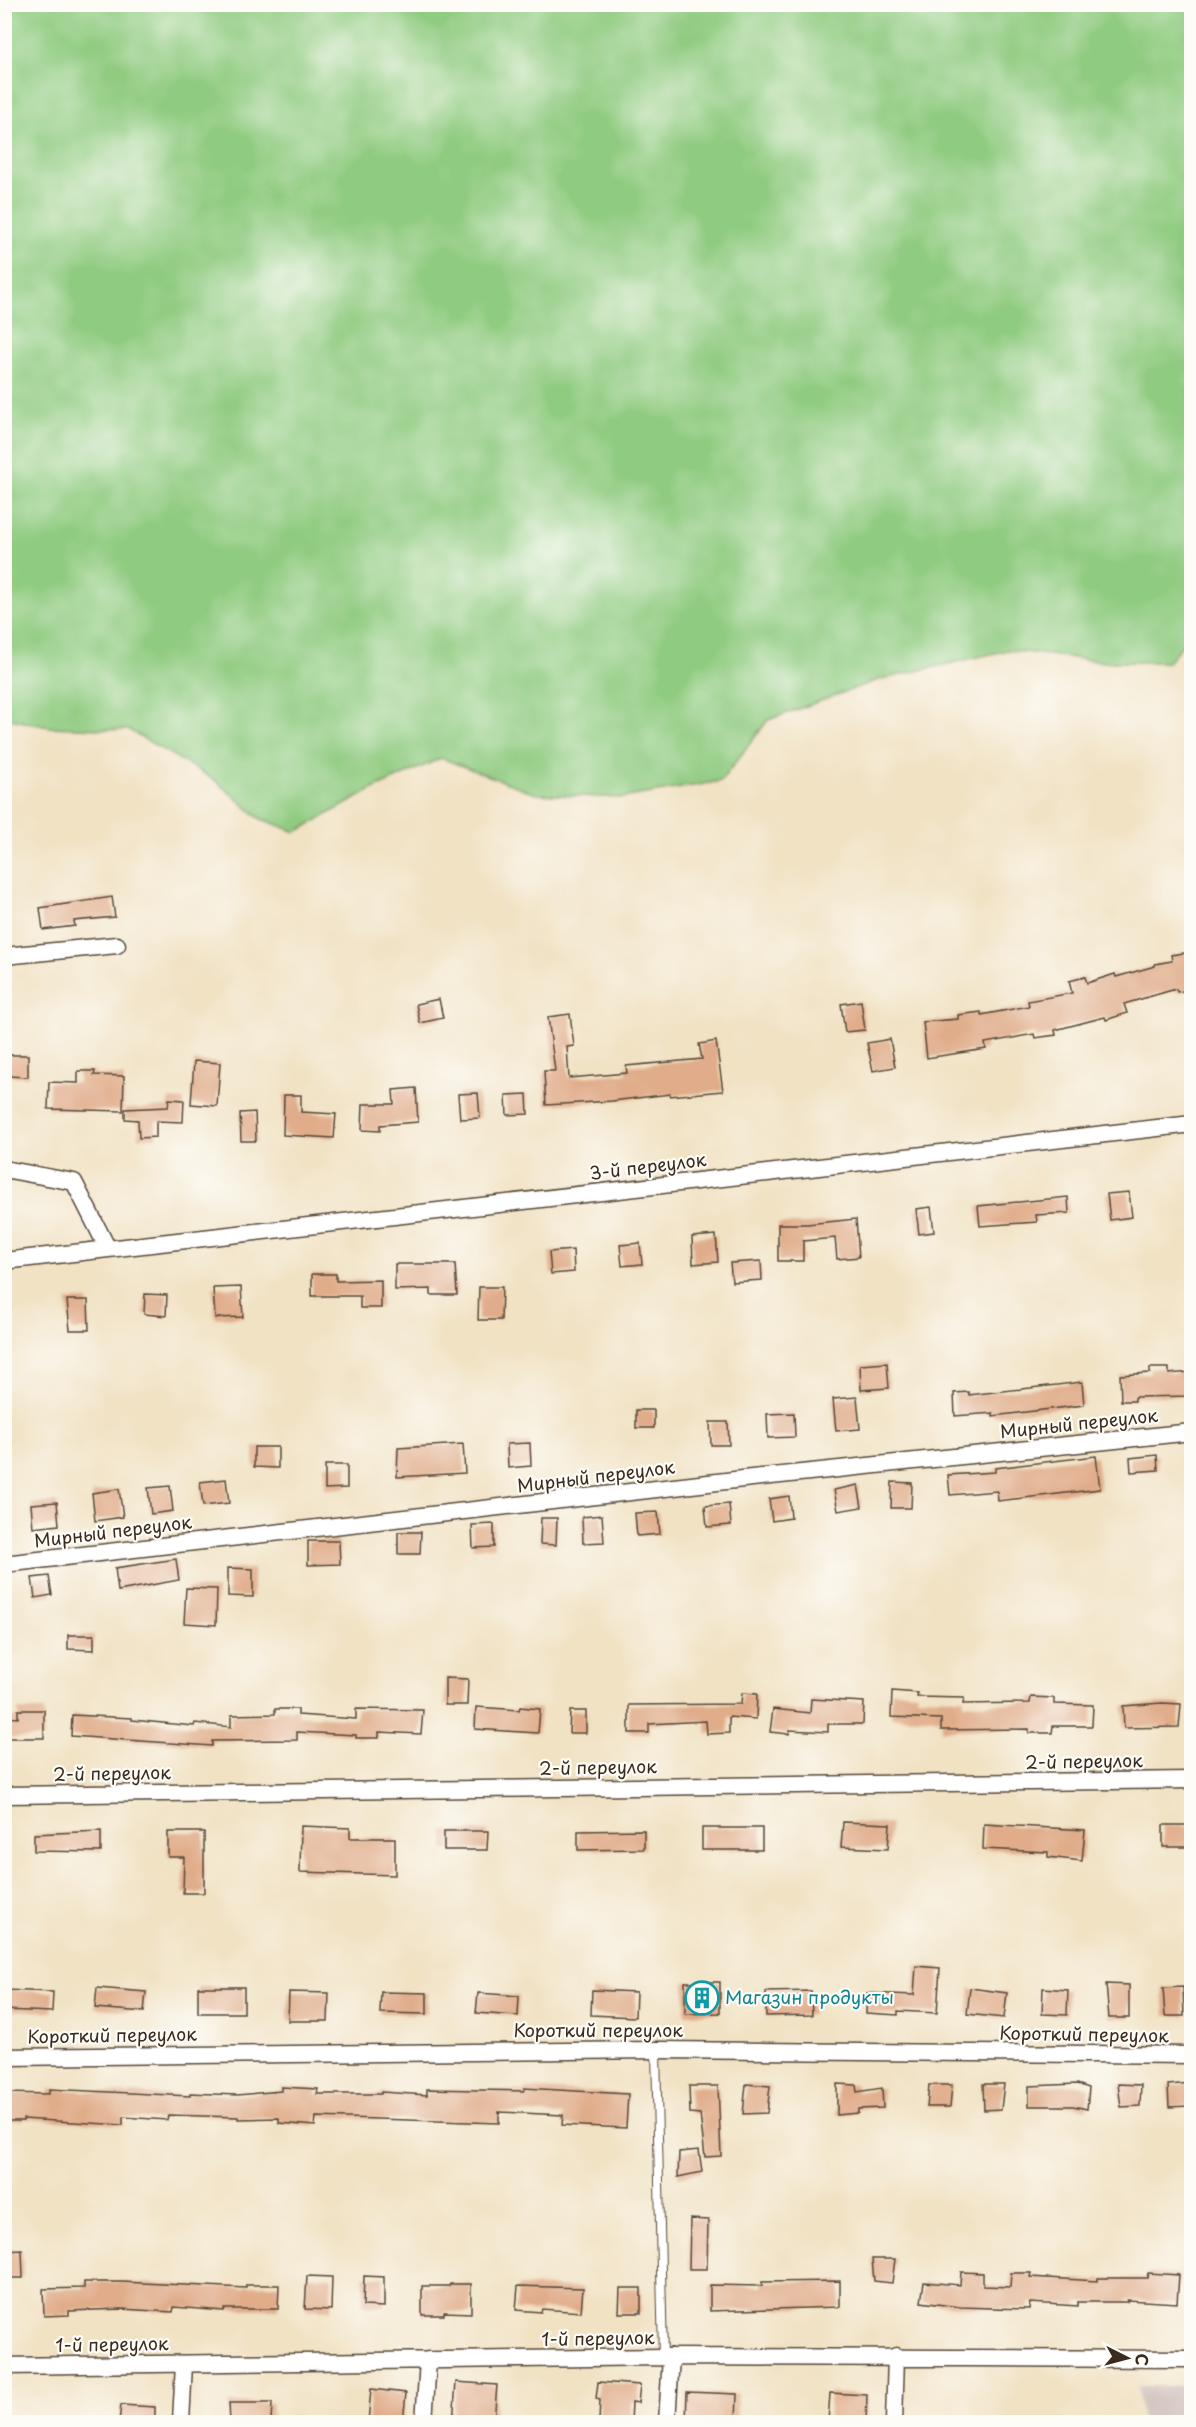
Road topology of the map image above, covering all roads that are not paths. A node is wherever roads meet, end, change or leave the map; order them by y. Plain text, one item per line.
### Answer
1 (117, 945) dead end
2 (4, 956) edge
3 (1191, 1124) edge
4 (4, 1169) edge
5 (108, 1249) junction
6 (4, 1261) edge
7 (1191, 1432) edge
8 (4, 1564) edge
9 (1191, 1780) edge
10 (4, 1795) edge
11 (656, 2050) junction
12 (1191, 2055) edge
13 (4, 2057) edge
14 (896, 2356) junction
15 (667, 2357) junction
16 (1191, 2359) edge
17 (428, 2360) junction
18 (184, 2364) junction
19 (4, 2366) edge
20 (181, 2422) edge
21 (424, 2422) edge
22 (667, 2422) edge
23 (894, 2422) edge

1 - 2 street
3 - 5 street, 3-й переулок
4 - 5 street
5 - 6 street, 3-й переулок
7 - 8 street, Мирный переулок
9 - 10 street, 2-й переулок
11 - 12 street, Короткий переулок
11 - 13 street, Короткий переулок
11 - 15 lane
14 - 15 street, 1-й переулок
14 - 16 street, 1-й переулок
14 - 23 street
15 - 17 street, 1-й переулок
15 - 22 street
17 - 18 street, 1-й переулок
17 - 21 street
18 - 19 street, 1-й переулок
18 - 20 street

